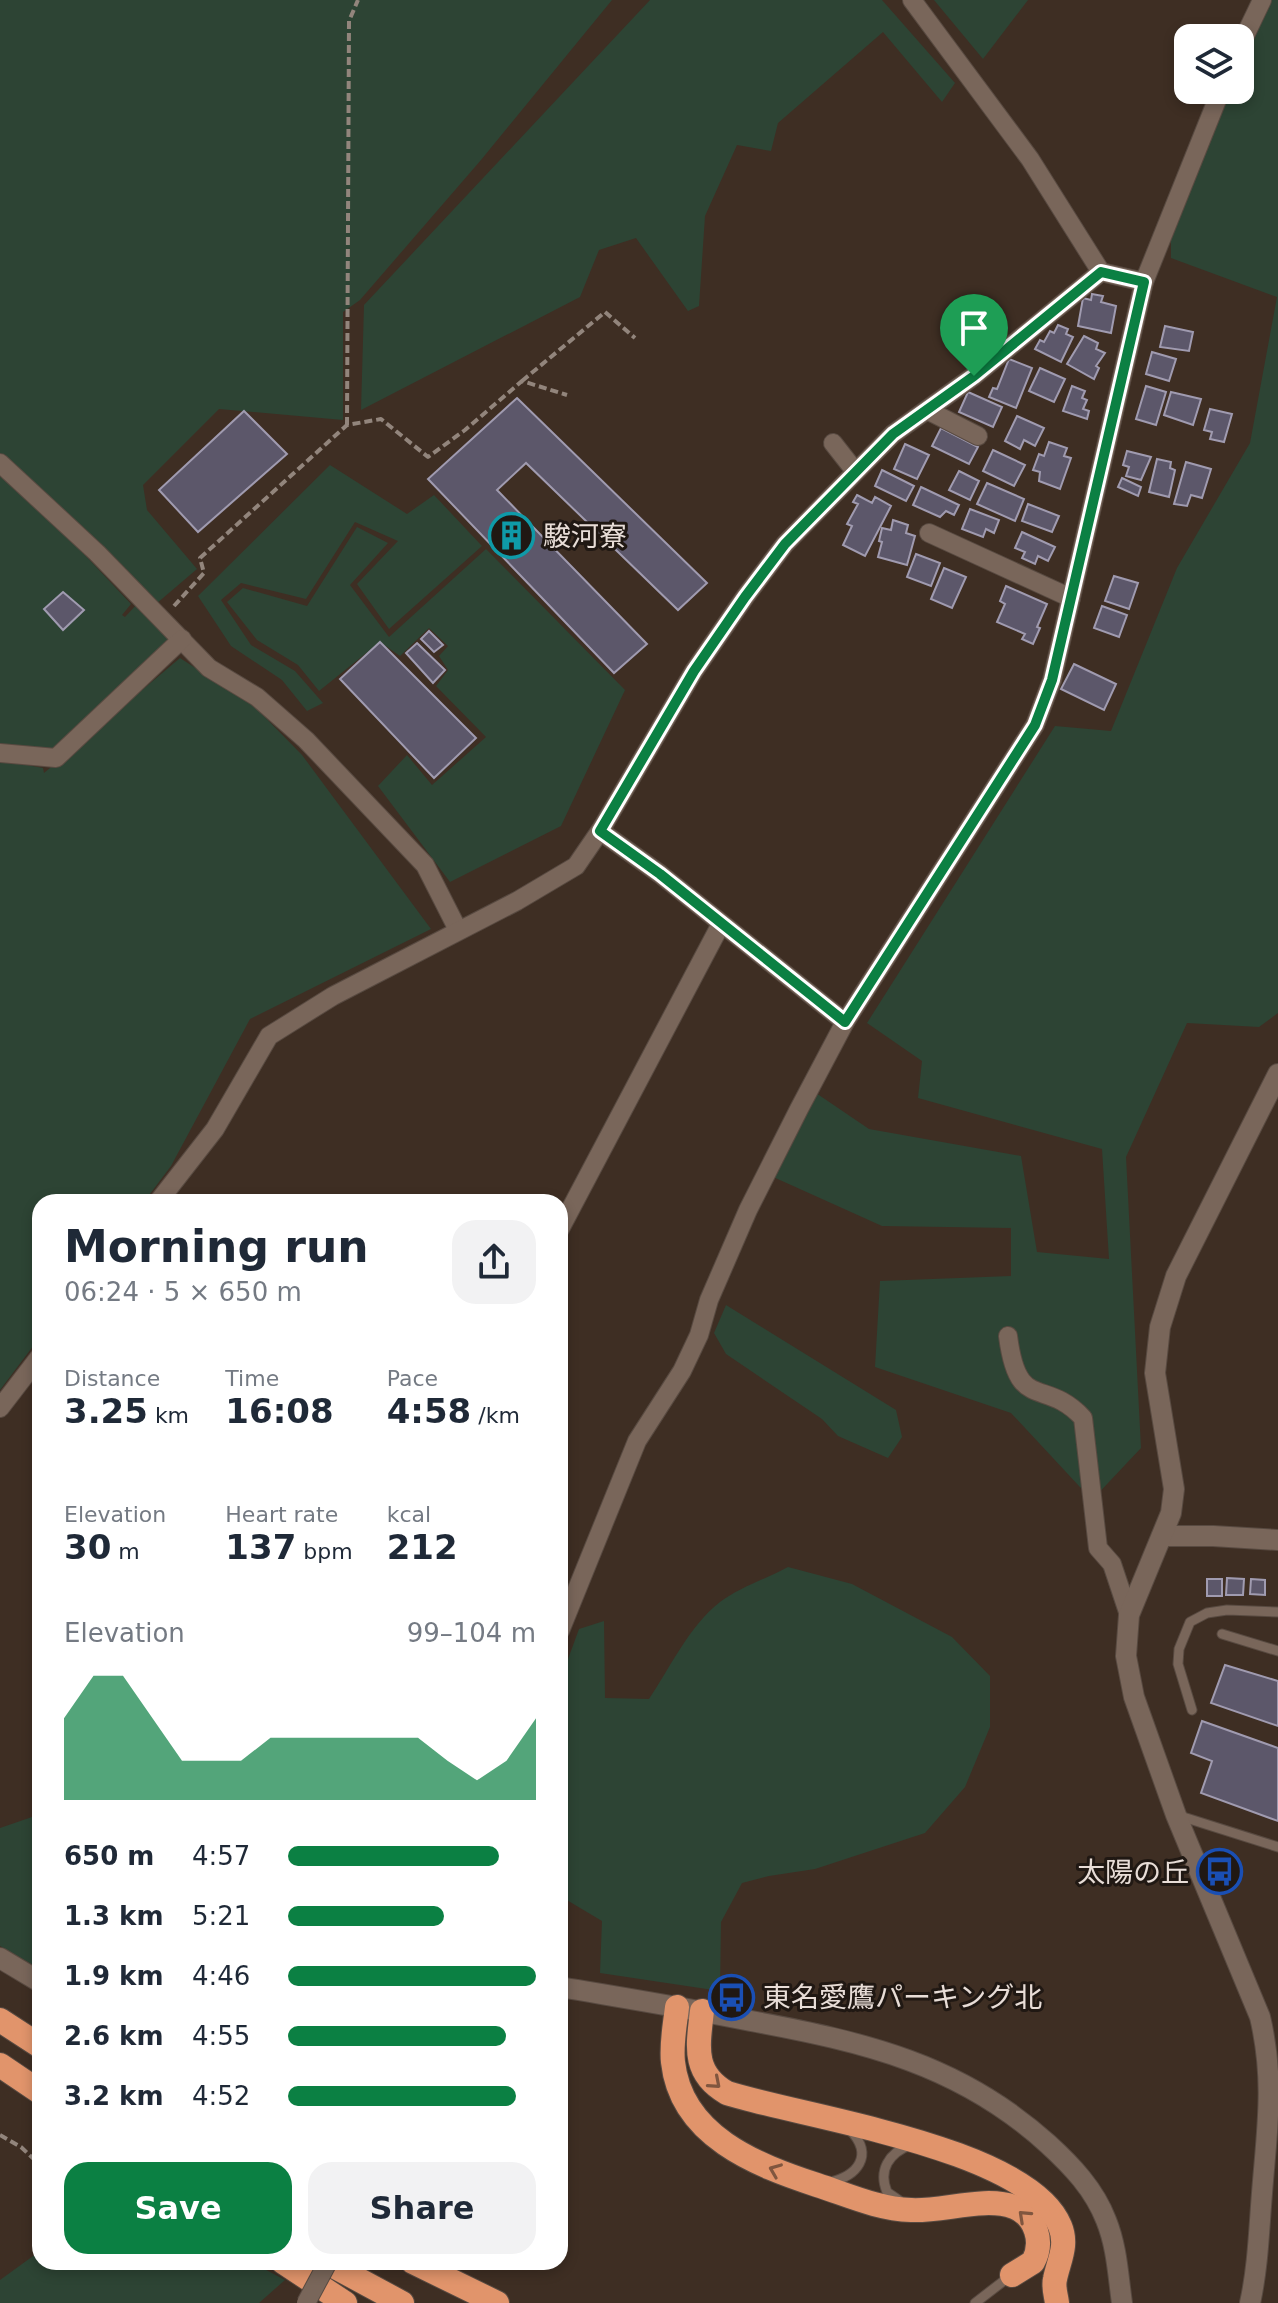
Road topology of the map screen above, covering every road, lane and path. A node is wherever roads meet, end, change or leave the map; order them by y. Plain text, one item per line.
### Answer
1 (358, 0) edge
2 (912, 0) edge
3 (1262, 0) edge
4 (1251, 24) edge
5 (1215, 104) edge
6 (1101, 272) junction
7 (1144, 282) junction
8 (635, 338) dead end
9 (522, 381) junction
10 (567, 395) dead end
11 (927, 410) junction
12 (347, 425) junction
13 (978, 436) dead end
14 (833, 443) dead end
15 (0, 463) edge
16 (855, 471) junction
17 (929, 533) dead end
18 (1071, 598) junction
19 (162, 619) junction
20 (182, 639) junction
21 (0, 753) edge
22 (600, 831) junction
23 (721, 924) junction
24 (458, 930) junction
25 (845, 1022) junction
26 (1278, 1074) edge
27 (164, 1194) edge
28 (568, 1214) edge
29 (1008, 1336) dead end
30 (32, 1366) edge
31 (0, 1408) edge
32 (1162, 1536) junction
33 (1278, 1540) edge
34 (568, 1611) edge
35 (1278, 1612) edge
36 (1129, 1615) junction
37 (1222, 1634) dead end
38 (1278, 1651) edge
39 (1192, 1710) dead end
40 (1176, 1815) junction
41 (1278, 1847) edge
42 (0, 1958) edge
43 (32, 1977) edge
44 (568, 1988) edge
45 (0, 2004) edge
46 (677, 2007) junction
47 (702, 2011) junction
48 (0, 2020) edge
49 (32, 2022) edge
50 (32, 2041) edge
51 (3, 2068) edge
52 (32, 2088) edge
53 (836, 2119) junction
54 (0, 2135) edge
55 (925, 2145) junction
56 (32, 2157) edge
57 (817, 2185) junction
58 (922, 2210) junction
59 (295, 2270) edge
60 (323, 2270) edge
61 (342, 2270) edge
62 (429, 2270) edge
63 (1012, 2275) joint
64 (306, 2303) edge
65 (345, 2303) edge
66 (402, 2303) edge
67 (497, 2303) edge
68 (975, 2303) edge
69 (1057, 2303) edge
70 (1122, 2303) edge
71 (1250, 2303) edge

1 - 12 path
2 - 6 street
3 - 4 street
5 - 7 street
6 - 7 street
6 - 11 street
7 - 18 street
8 - 9 path
9 - 10 path
9 - 12 path
11 - 13 street
11 - 16 street
12 - 19 path
14 - 16 street
15 - 19 street
16 - 22 street
17 - 18 street
18 - 25 street
19 - 20 street
20 - 21 street
20 - 24 street
22 - 23 street
22 - 24 street
23 - 25 street
23 - 28 street
24 - 27 street
25 - 34 street
26 - 32 street
29 - 36 street
30 - 31 street
32 - 33 street
32 - 36 street
35 - 39 lane
36 - 40 street
37 - 38 lane
40 - 41 lane
40 - 71 street
42 - 43 street
44 - 46 street
45 - 49 highway
46 - 47 street
57 -> 46 highway
47 -> 53 highway
47 - 70 street
48 - 50 highway
51 - 52 highway
53 - 55 highway
53 - 57 lane
54 - 56 path
55 - 58 lane
55 - 69 highway
57 - 58 highway
63 -> 58 highway
59 - 65 highway
60 - 64 street, bridge
61 - 66 highway
62 - 67 highway
63 - 68 lane

